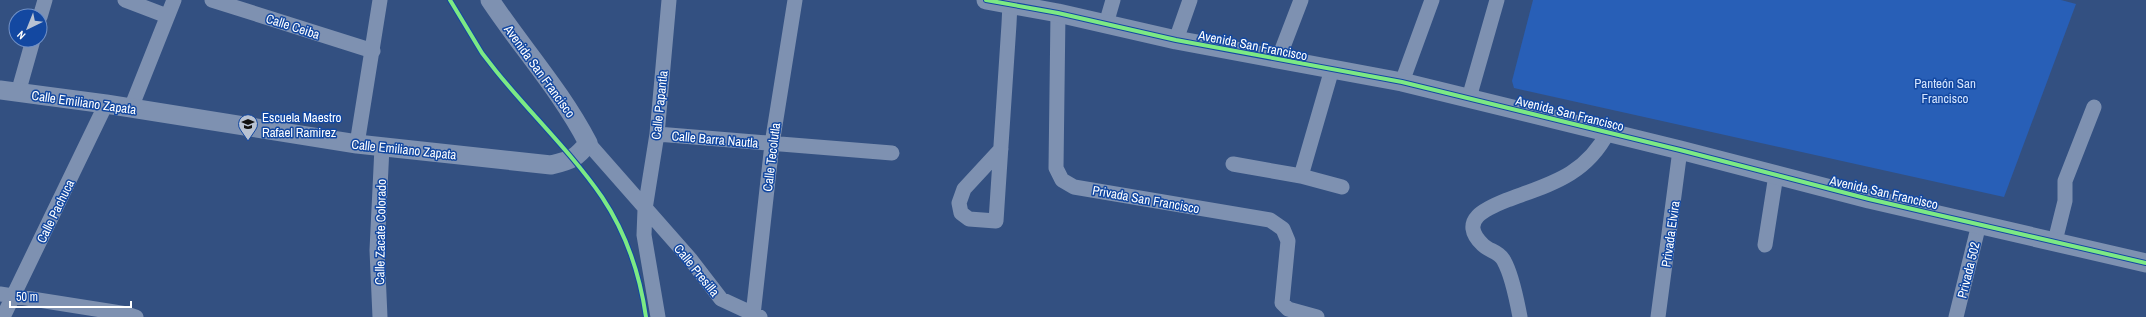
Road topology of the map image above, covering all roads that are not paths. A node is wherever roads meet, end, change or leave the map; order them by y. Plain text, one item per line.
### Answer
1 (125, 0) edge
2 (174, 0) edge
3 (212, 0) edge
4 (380, 0) edge
5 (490, 0) edge
6 (669, 0) edge
7 (795, 0) edge
8 (986, 0) edge
9 (1113, 0) edge
10 (1190, 0) edge
11 (1302, 0) edge
12 (1432, 0) edge
13 (1497, 0) edge
14 (1010, 4) junction
15 (1058, 13) junction
16 (167, 16) junction
17 (1106, 24) junction
18 (1176, 40) junction
19 (29, 48) edge
20 (373, 51) junction
21 (1278, 60) junction
22 (1332, 69) junction
23 (1402, 82) junction
24 (9, 91) edge
25 (1469, 98) junction
26 (106, 104) junction
27 (131, 108) junction
28 (2094, 108) dead end
29 (1608, 132) junction
30 (657, 134) junction
31 (588, 143) junction
32 (357, 144) junction
33 (772, 144) junction
34 (382, 147) junction
35 (1001, 149) junction
36 (1680, 150) junction
37 (892, 153) dead end
38 (1233, 164) dead end
39 (1776, 175) junction
40 (1301, 176) junction
41 (1342, 187) dead end
42 (645, 209) junction
43 (1980, 224) junction
44 (2055, 241) junction
45 (1766, 245) dead end
46 (2146, 263) edge
47 (7, 294) edge
48 (130, 316) edge
49 (756, 316) edge
50 (3, 317) edge
51 (380, 317) edge
52 (658, 317) edge
53 (1317, 317) edge
54 (1520, 317) edge
55 (1658, 317) edge
56 (1956, 317) edge

1 - 16 street
2 - 16 street
3 - 20 street, Calle Ceiba
4 - 20 street
5 - 31 street, Avenida San Francisco
6 - 30 street, Calle Papantla
7 - 33 street, Calle Tecolutla
8 - 14 street, Avenida San Francisco
9 - 17 street
10 - 18 street
11 - 21 street
12 - 23 street
13 - 25 street
14 - 15 street, Avenida San Francisco
14 - 35 street
15 - 17 street, Avenida San Francisco
15 - 53 street, Privada San Francisco
16 - 27 street
17 - 18 street, Avenida San Francisco
18 - 21 street, Avenida San Francisco
19 - 24 street
20 - 32 street
21 - 22 street, Avenida San Francisco
22 - 23 street, Avenida San Francisco
22 - 40 street
23 - 25 street, Avenida San Francisco
24 - 26 street, Calle Emiliano Zapata
25 - 29 street, Avenida San Francisco
26 - 27 street, Calle Emiliano Zapata
26 - 47 street, Calle Pachuca
27 - 32 street, Calle Emiliano Zapata
28 - 44 street
29 - 36 street, Avenida San Francisco
29 - 54 street
30 - 33 street, Calle Barra Nautla
30 - 42 street, Calle Papantla
31 - 34 street, Calle Emiliano Zapata
31 - 42 street, Calle Presilla
32 - 34 street, Calle Emiliano Zapata
33 - 37 street, Calle Barra Nautla
33 - 49 street, Calle Tecolutla
34 - 51 street, Calle Zacate Colorado
35 - 35 street
36 - 39 street, Avenida San Francisco
36 - 55 street, Privada Elvira
38 - 40 street
39 - 43 street, Avenida San Francisco
39 - 45 street
40 - 41 street
42 - 49 street, Calle Presilla
42 - 52 street, Calle Papantla
43 - 44 street, Avenida San Francisco
43 - 56 street, Privada 502
44 - 46 street, Avenida San Francisco
47 - 48 street
47 - 50 street, Calle Pachuca

